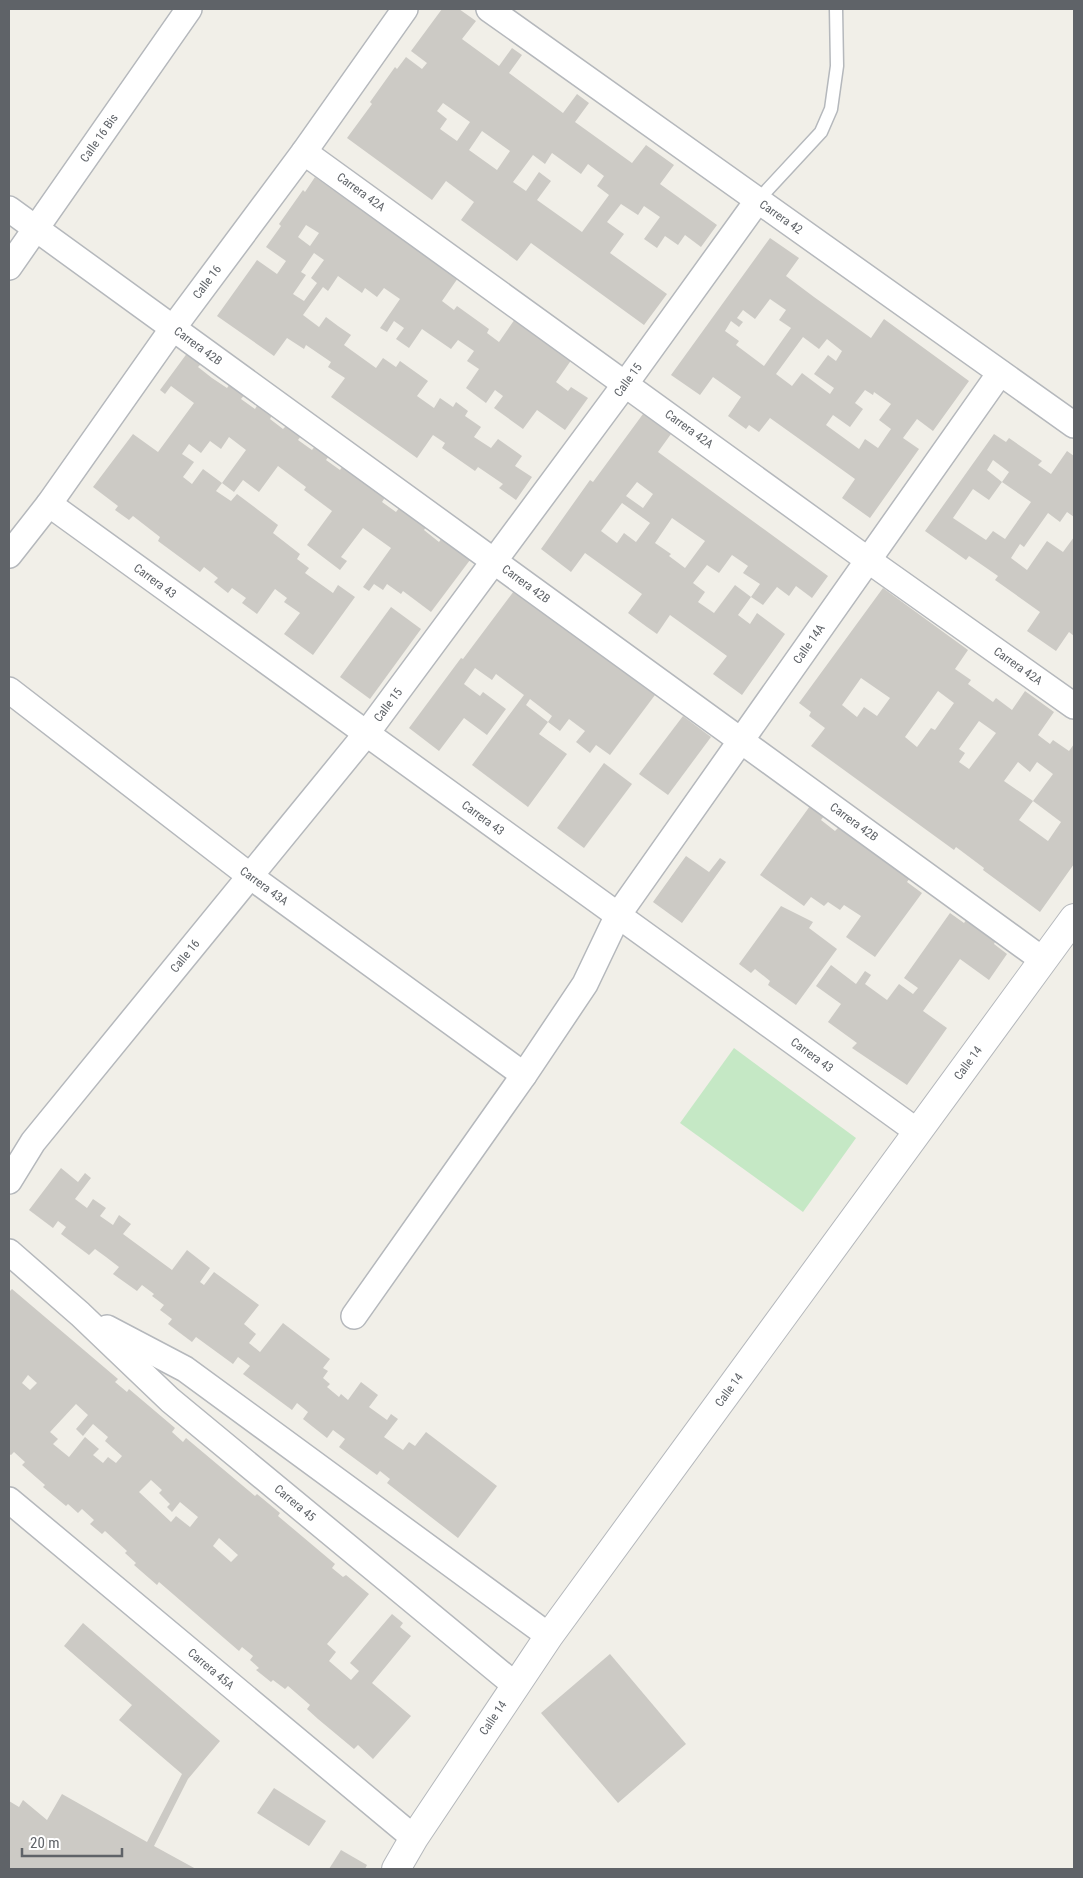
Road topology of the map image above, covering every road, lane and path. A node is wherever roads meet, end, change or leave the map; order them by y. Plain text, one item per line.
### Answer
1 (189, 9) edge
2 (405, 9) edge
3 (488, 9) edge
4 (836, 9) edge
5 (304, 152) junction
6 (758, 200) junction
7 (9, 209) edge
8 (36, 229) junction
9 (9, 267) edge
10 (173, 328) junction
11 (1000, 373) junction
12 (626, 383) junction
13 (1074, 425) edge
14 (49, 504) junction
15 (9, 555) edge
16 (868, 560) junction
17 (495, 562) junction
18 (9, 690) edge
19 (1074, 706) edge
20 (366, 734) junction
21 (741, 741) junction
22 (250, 876) junction
23 (618, 915) junction
24 (1074, 918) edge
25 (1044, 960) junction
26 (524, 1075) junction
27 (918, 1132) junction
28 (9, 1181) edge
29 (9, 1252) edge
30 (80, 1314) junction
31 (354, 1316) dead end
32 (9, 1500) edge
33 (549, 1636) junction
34 (515, 1685) junction
35 (414, 1838) junction
36 (396, 1869) edge

1 - 8 street, Calle 16 Bis
2 - 5 street, Calle 16
3 - 6 street, Carrera 42
4 - 6 lane, Calle 15
5 - 10 street, Calle 16
5 - 12 street, Carrera 42A
6 - 11 street, Carrera 42
6 - 12 street, Calle 15
7 - 8 street, Carrera 42B
8 - 9 street, Calle 16 Bis
8 - 10 street, Carrera 42B
10 - 14 street, Calle 16
10 - 17 street, Carrera 42B
11 - 13 street, Carrera 42
11 - 16 street, Calle 14A
12 - 16 street, Carrera 42A
12 - 17 street, Calle 15
14 - 15 street, Calle 16
14 - 20 street, Carrera 43
16 - 19 street, Carrera 42A
16 - 21 street, Calle 14A
17 - 20 street, Calle 15
17 - 21 street, Carrera 42B
18 - 22 street, Carrera 43A
20 - 22 street, Calle 16
20 - 23 street, Carrera 43
21 - 23 street, Calle 14A
21 - 25 street, Carrera 42B
22 - 26 street, Carrera 43A
22 - 28 street, Calle 16
23 - 26 street, Calle 14A
23 - 27 street, Carrera 43
24 - 25 street, Calle 14
25 - 27 street, Calle 14
26 - 31 street, Calle 14A
27 - 33 street, Calle 14
29 - 30 street, Carrera 45
30 - 33 street, Carrera 45
30 - 34 street, Carrera 45
32 - 35 street, Carrera 45A
33 - 34 street, Calle 14
34 - 35 street, Calle 14
35 - 36 street, Calle 14

